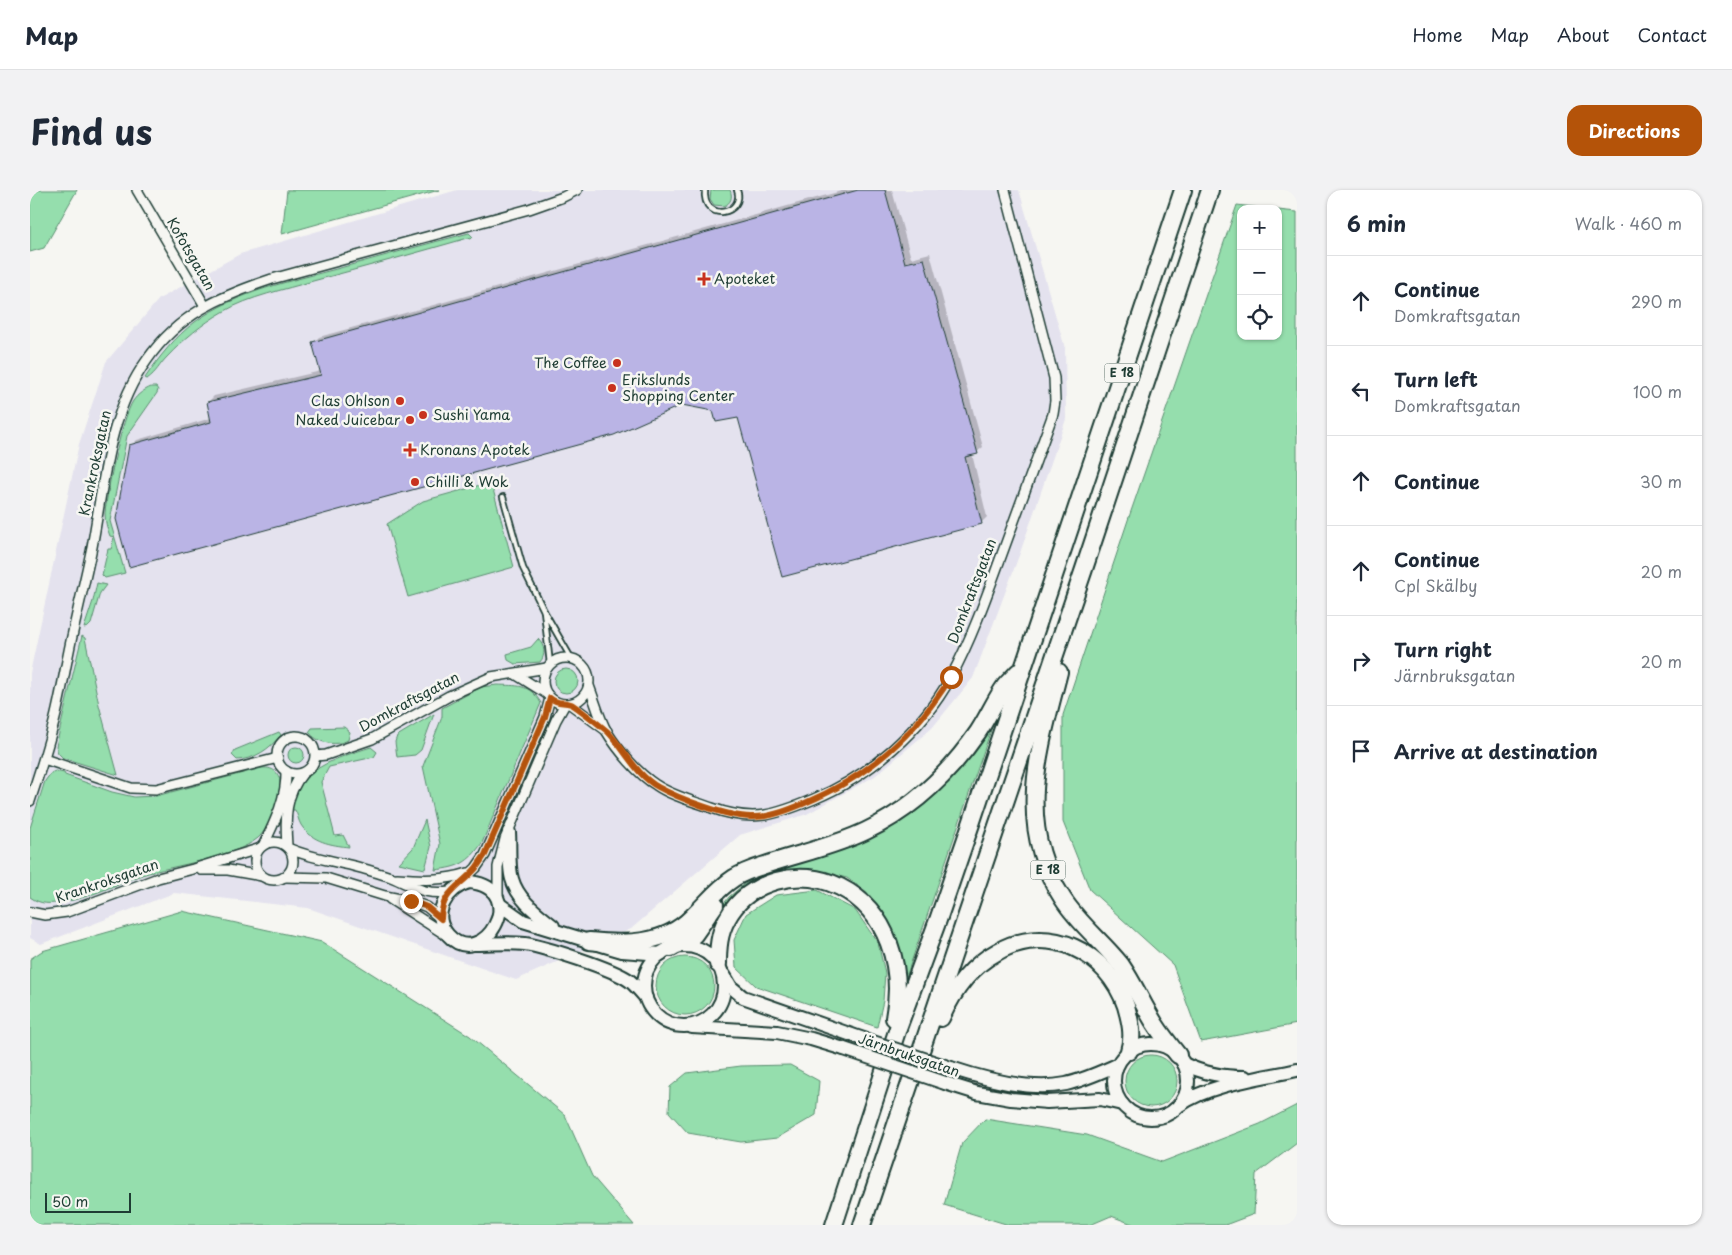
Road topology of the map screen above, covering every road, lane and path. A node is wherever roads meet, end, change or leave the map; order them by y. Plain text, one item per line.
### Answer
1 (136, 190) edge
2 (577, 190) edge
3 (705, 190) edge
4 (737, 190) edge
5 (1005, 190) edge
6 (1183, 190) edge
7 (1210, 190) edge
8 (205, 306) junction
9 (503, 497) dead end
10 (544, 611) junction
11 (1056, 649) junction
12 (570, 658) junction
13 (548, 666) junction
14 (1023, 667) junction
15 (516, 674) junction
16 (589, 686) junction
17 (548, 696) junction
18 (568, 704) junction
19 (607, 731) junction
20 (316, 756) junction
21 (278, 758) junction
22 (44, 759) junction
23 (286, 771) junction
24 (304, 773) junction
25 (30, 801) edge
26 (509, 832) junction
27 (261, 846) junction
28 (288, 848) junction
29 (767, 864) junction
30 (476, 868) junction
31 (194, 870) junction
32 (262, 876) junction
33 (285, 877) junction
34 (391, 877) junction
35 (453, 890) junction
36 (385, 896) junction
37 (498, 901) junction
38 (30, 912) edge
39 (441, 919) junction
40 (556, 930) junction
41 (452, 939) junction
42 (589, 941) junction
43 (473, 944) junction
44 (666, 951) junction
45 (720, 968) junction
46 (646, 998) junction
47 (688, 1026) junction
48 (925, 1040) junction
49 (1129, 1051) junction
50 (1181, 1060) junction
51 (1117, 1065) junction
52 (1292, 1071) edge
53 (878, 1088) junction
54 (1122, 1104) junction
55 (1175, 1109) junction
56 (834, 1225) edge
57 (862, 1225) edge

1 - 8 street, Kofotsgatan
2 - 8 street, Krankroksgatan
3 - 4 lane
5 - 19 street, Domkraftsgatan
6 - 14 highway, E 18
7 - 11 highway, E 18
8 - 22 street, Krankroksgatan
9 - 10 lane
10 - 12 lane
10 - 13 lane
11 - 48 highway, E 18
11 - 50 highway, E 18
12 - 13 street
12 - 16 street
13 - 15 street, Domkraftsgatan
13 - 17 street
14 - 29 highway, E 18
14 - 53 highway, E 18
15 - 17 street
15 - 20 street, Domkraftsgatan
16 - 18 street
16 - 19 street, Domkraftsgatan
17 - 18 street
17 - 30 street
18 - 19 street, Domkraftsgatan
18 - 26 street
20 - 21 street
20 - 24 street
21 - 22 street
21 - 23 street
22 - 25 street, Krankroksgatan
23 - 24 street
23 - 27 street
24 - 28 street
26 - 37 street
26 - 40 street
27 - 28 street
27 - 31 street
27 - 32 street
28 - 33 street
28 - 34 street
29 - 42 highway
29 - 44 highway, E 18
30 - 34 street
30 - 35 street
31 - 32 street
31 - 38 street, Krankroksgatan
32 - 33 street
33 - 36 street
34 - 35 street
35 - 37 street
35 - 39 street
36 - 39 street
36 - 41 street
37 - 40 street
37 - 43 street
39 - 41 street
40 - 42 street
41 - 43 street
42 - 44 street
43 - 46 street
44 - 45 street
44 - 46 street
45 - 47 street
45 - 51 street, Järnbruksgatan, bridge
45 - 53 highway, E 18
46 - 47 street
47 - 54 street, Järnbruksgatan, bridge
48 - 49 highway, E 18
48 - 57 highway, E 18
49 - 50 street
49 - 51 street
50 - 52 street
50 - 55 street
51 - 54 street
52 - 55 street
53 - 56 highway, E 18
54 - 55 street

